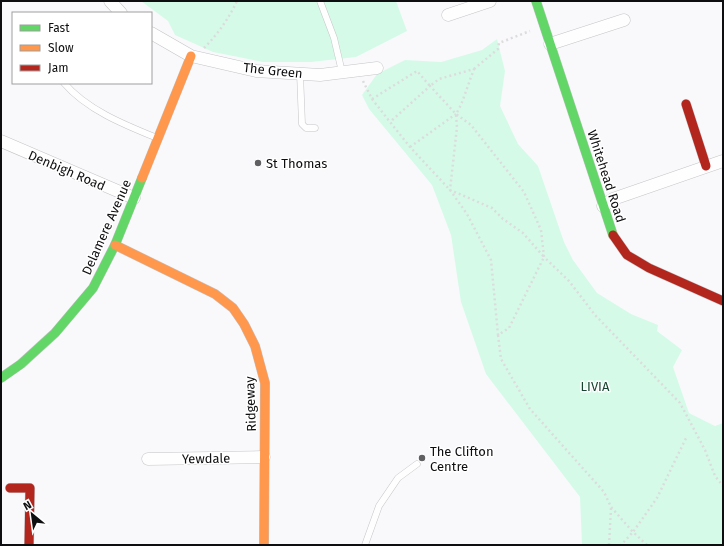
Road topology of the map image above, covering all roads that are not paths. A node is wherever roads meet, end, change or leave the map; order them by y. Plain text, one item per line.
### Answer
1 (110, 1) edge
2 (320, 1) edge
3 (490, 1) edge
4 (536, 1) edge
5 (120, 12) edge
6 (448, 15) dead end
7 (624, 20) dead end
8 (152, 34) edge
9 (550, 44) junction
10 (191, 56) junction
11 (377, 68) dead end
12 (342, 72) junction
13 (300, 74) junction
14 (65, 84) edge
15 (686, 104) dead end
16 (315, 128) dead end
17 (158, 139) junction
18 (1, 141) edge
19 (723, 161) edge
20 (706, 166) junction
21 (134, 198) junction
22 (603, 206) junction
23 (115, 245) junction
24 (723, 301) edge
25 (1, 378) edge
26 (264, 457) junction
27 (148, 459) dead end
28 (417, 464) dead end
29 (10, 488) dead end
30 (29, 545) edge
31 (264, 545) edge
32 (365, 545) edge

1 - 5 street
2 - 12 lane
3 - 6 street
4 - 9 street, Whitehead Road
7 - 9 street
8 - 10 street, The Green
9 - 22 street, Whitehead Road
10 - 13 street, The Green
10 - 17 street, Delamere Avenue
11 - 12 street, The Green
12 - 13 street, The Green
13 - 16 lane
14 - 17 lane
15 - 20 street
17 - 21 street, Delamere Avenue
18 - 21 street, Denbigh Road
19 - 20 street
20 - 22 street
21 - 23 street, Delamere Avenue
22 - 24 street, Whitehead Road
23 - 25 street, Delamere Avenue
23 - 26 street, Ridgeway
26 - 27 street, Yewdale
26 - 31 street, Ridgeway
28 - 32 lane
29 - 30 street

